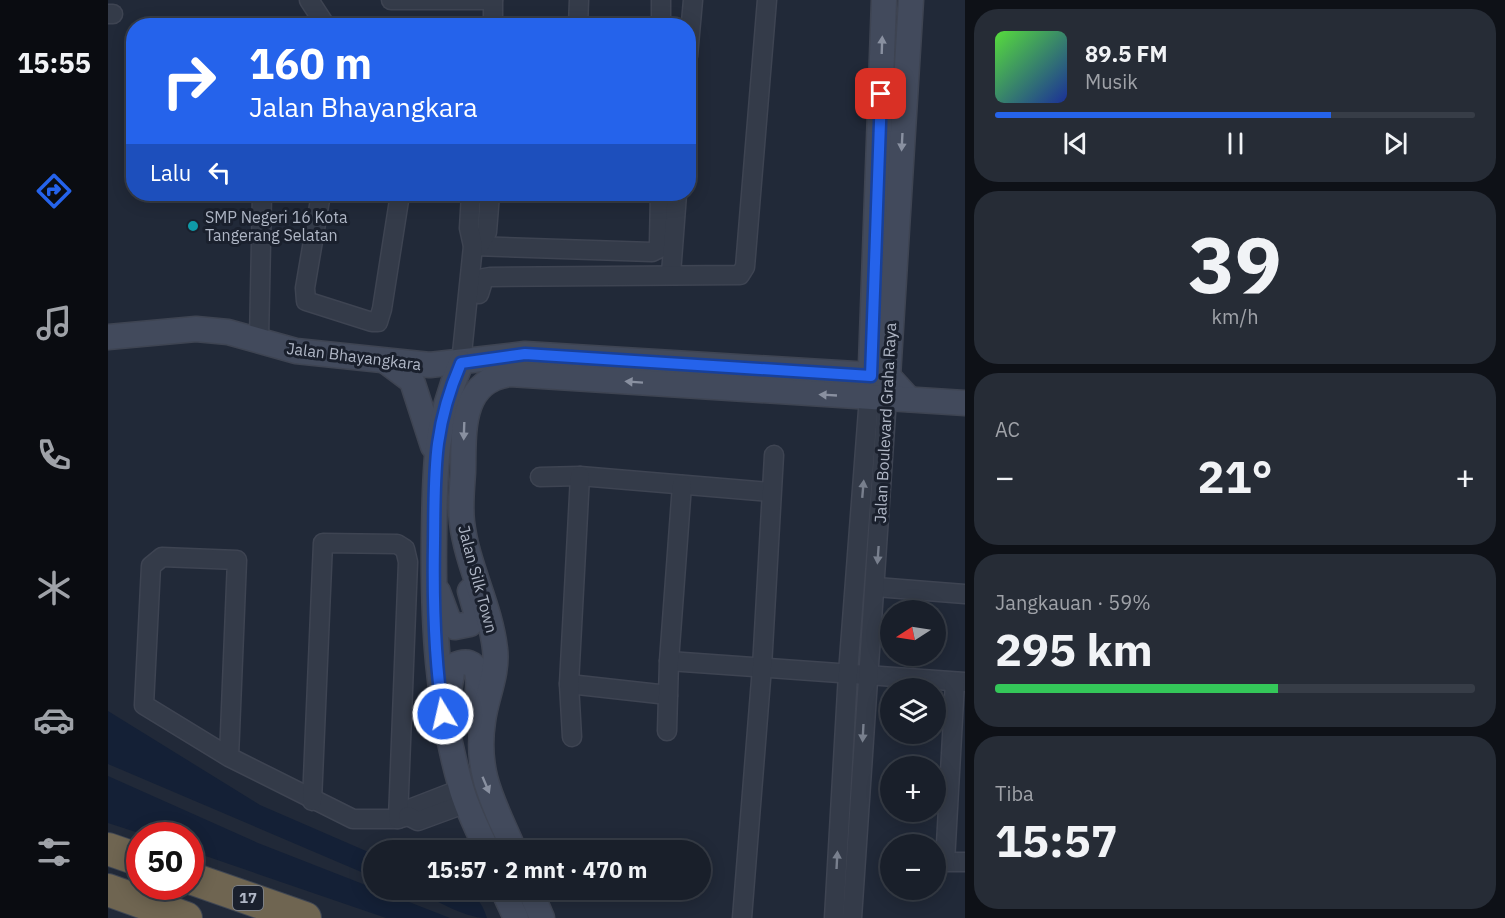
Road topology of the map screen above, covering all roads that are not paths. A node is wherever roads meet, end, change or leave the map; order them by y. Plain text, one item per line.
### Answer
1 (309, 0) edge
2 (391, 0) edge
3 (493, 0) edge
4 (579, 0) edge
5 (661, 0) edge
6 (693, 0) edge
7 (767, 0) edge
8 (884, 0) edge
9 (911, 0) edge
10 (321, 18) edge
11 (493, 18) edge
12 (578, 18) edge
13 (661, 18) edge
14 (691, 18) edge
15 (262, 201) edge
16 (320, 201) edge
17 (399, 201) edge
18 (471, 201) edge
19 (490, 201) edge
20 (660, 201) edge
21 (676, 201) edge
22 (476, 246) junction
23 (671, 274) junction
24 (478, 294) dead end
25 (108, 337) edge
26 (259, 340) junction
27 (388, 363) junction
28 (461, 363) junction
29 (885, 389) junction
30 (965, 403) edge
31 (435, 454) junction
32 (774, 455) dead end
33 (580, 476) junction
34 (540, 477) dead end
35 (682, 485) junction
36 (771, 492) junction
37 (471, 564) junction
38 (434, 579) junction
39 (876, 587) junction
40 (965, 594) edge
41 (669, 662) junction
42 (762, 667) junction
43 (848, 672) junction
44 (867, 675) junction
45 (960, 682) edge
46 (569, 684) junction
47 (668, 695) junction
48 (446, 730) junction
49 (667, 731) dead end
50 (572, 737) dead end
51 (480, 740) junction
52 (229, 757) junction
53 (464, 796) junction
54 (312, 801) junction
55 (403, 818) junction
56 (944, 834) edge
57 (483, 840) edge
58 (510, 840) edge
59 (108, 849) edge
60 (126, 855) edge
61 (946, 862) edge
62 (965, 862) edge
63 (204, 883) edge
64 (108, 890) edge
65 (508, 900) edge
66 (534, 900) edge
67 (186, 918) edge
68 (305, 918) edge
69 (516, 918) edge
70 (542, 918) edge
71 (742, 918) edge
72 (834, 918) edge
73 (852, 918) edge

1 - 10 street
2 - 3 street
3 - 11 street
4 - 12 street
5 - 13 street
6 - 14 street
7 - 23 street
29 -> 8 main road, Jalan Boulevard Graha Raya
9 -> 29 main road, Jalan Boulevard Graha Raya
15 - 26 street
16 - 17 street
18 - 19 street
18 - 22 street
19 - 22 street
20 - 22 street
21 - 23 street
22 - 28 street
23 - 24 street
25 - 26 main road, Jalan Bhayangkara
26 - 27 main road, Jalan Bhayangkara
27 - 28 main road, Jalan Bhayangkara
27 - 31 main road
28 - 29 main road, Jalan Bhayangkara
28 - 31 main road, Jalan Silk Town
29 - 30 main road
29 -> 37 main road, Jalan Silk Town
29 -> 39 street, Jalan Boulevard Graha Raya
43 -> 29 street, Jalan Boulevard Graha Raya
31 - 38 main road, Jalan Silk Town
32 - 36 street
33 - 34 street
33 - 35 street
33 - 46 street
35 - 36 street
35 - 41 street
36 - 42 street
37 - 38 main road
37 - 51 main road, Jalan Silk Town
38 - 48 main road, Jalan Silk Town
39 - 40 street
39 - 44 street, Jalan Boulevard Graha Raya
41 - 42 street
41 - 47 street
42 - 43 street
42 - 71 street
43 - 44 street
72 -> 43 street, Jalan Boulevard Graha Raya
44 - 45 street
44 -> 73 street, Jalan Boulevard Graha Raya
45 - 56 street
46 - 47 street
46 - 50 street
47 - 49 street
48 - 51 main road
48 - 53 main road, Jalan Silk Town
51 -> 58 main road, Jalan Silk Town
52 - 52 street
52 - 54 street
53 - 55 street
53 - 57 main road, Jalan Silk Town
54 - 55 street
54 - 55 street
59 - 60 highway
61 - 62 street
63 - 68 highway, 17
64 - 67 highway
65 - 69 main road
66 - 70 main road

